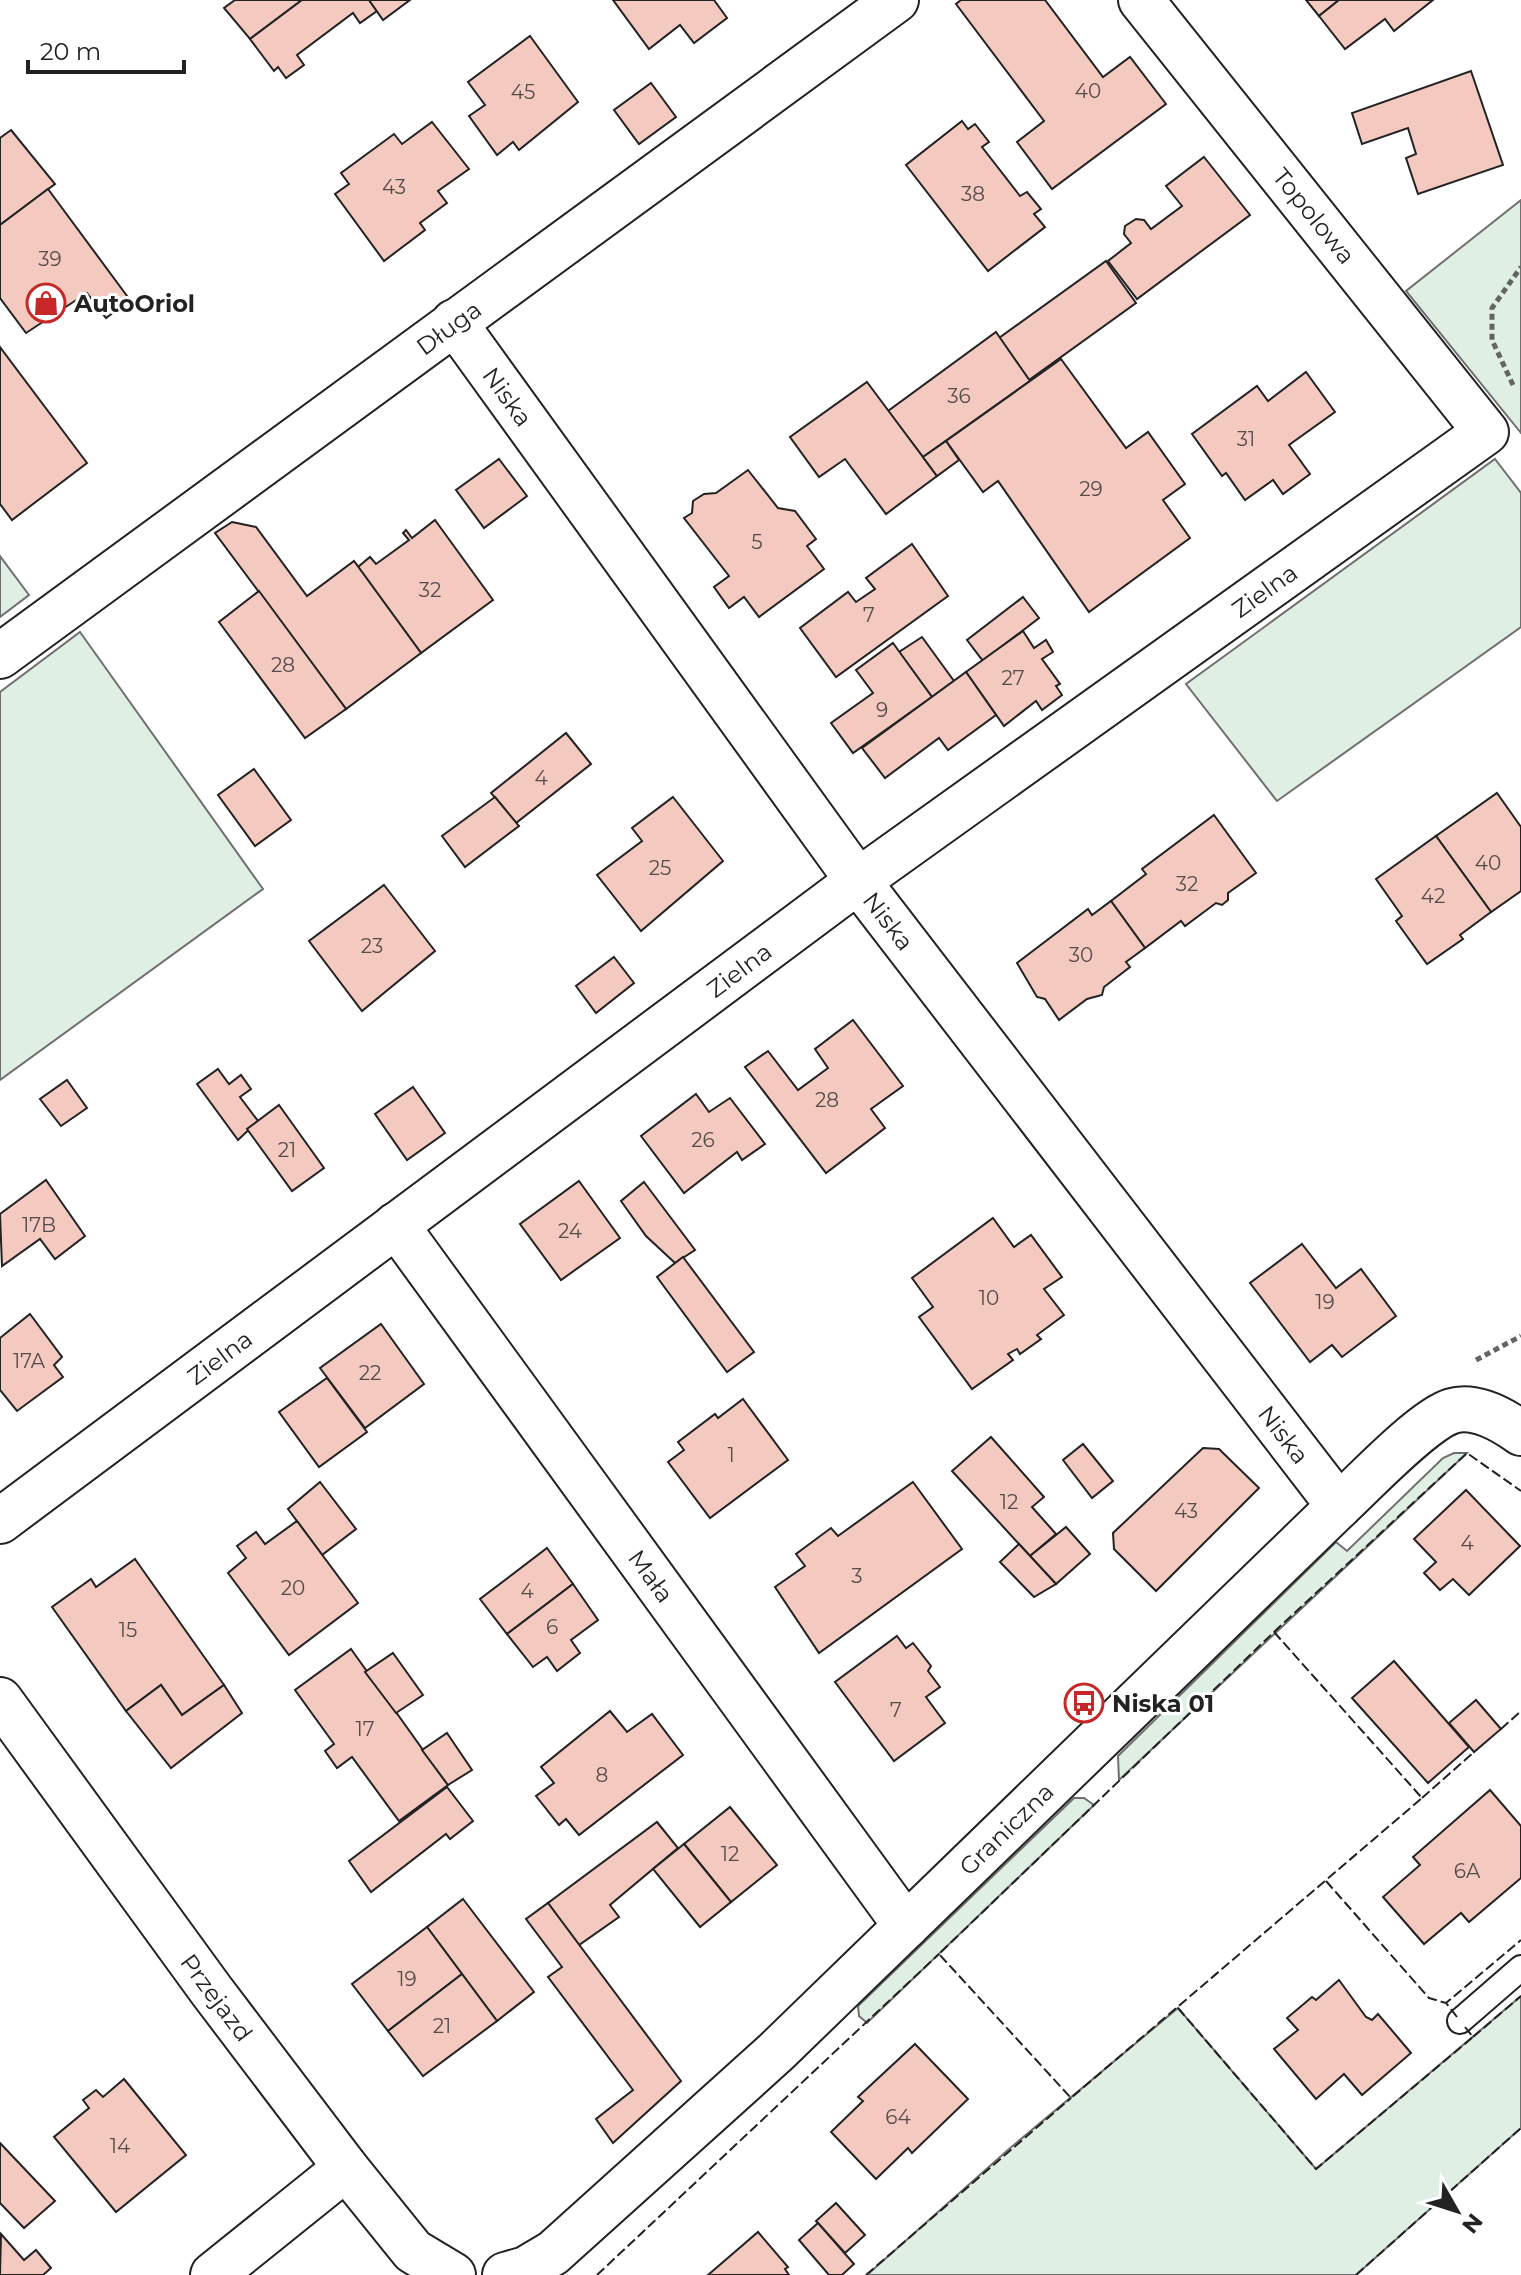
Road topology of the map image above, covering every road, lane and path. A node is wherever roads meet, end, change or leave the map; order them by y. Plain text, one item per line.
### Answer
1 (896, 0) edge
2 (1141, 0) edge
3 (1521, 267) edge
4 (454, 322) junction
5 (1516, 397) dead end
6 (1486, 432) joint
7 (0, 656) edge
8 (858, 881) junction
9 (396, 1225) junction
10 (1518, 1425) edge
11 (1339, 1506) junction
12 (0, 1521) edge
13 (0, 1700) edge
14 (906, 1926) junction
15 (1521, 1968) edge
16 (1460, 2021) dead end
17 (346, 2168) junction
18 (213, 2275) edge
19 (453, 2275) edge
20 (505, 2275) edge

1 - 4 street, Długa
2 - 6 street, Topolowa
3 - 5 path
4 - 7 street, Długa
4 - 8 street, Niska
6 - 8 street, Zielna
8 - 9 street, Zielna
8 - 11 street, Niska
9 - 12 street, Zielna
9 - 14 street, Mała
10 - 11 street, Graniczna
11 - 14 street, Graniczna
13 - 17 street, Przejazd
14 - 20 street, Graniczna
15 - 16 lane
17 - 18 street
17 - 19 street, Przejazd

